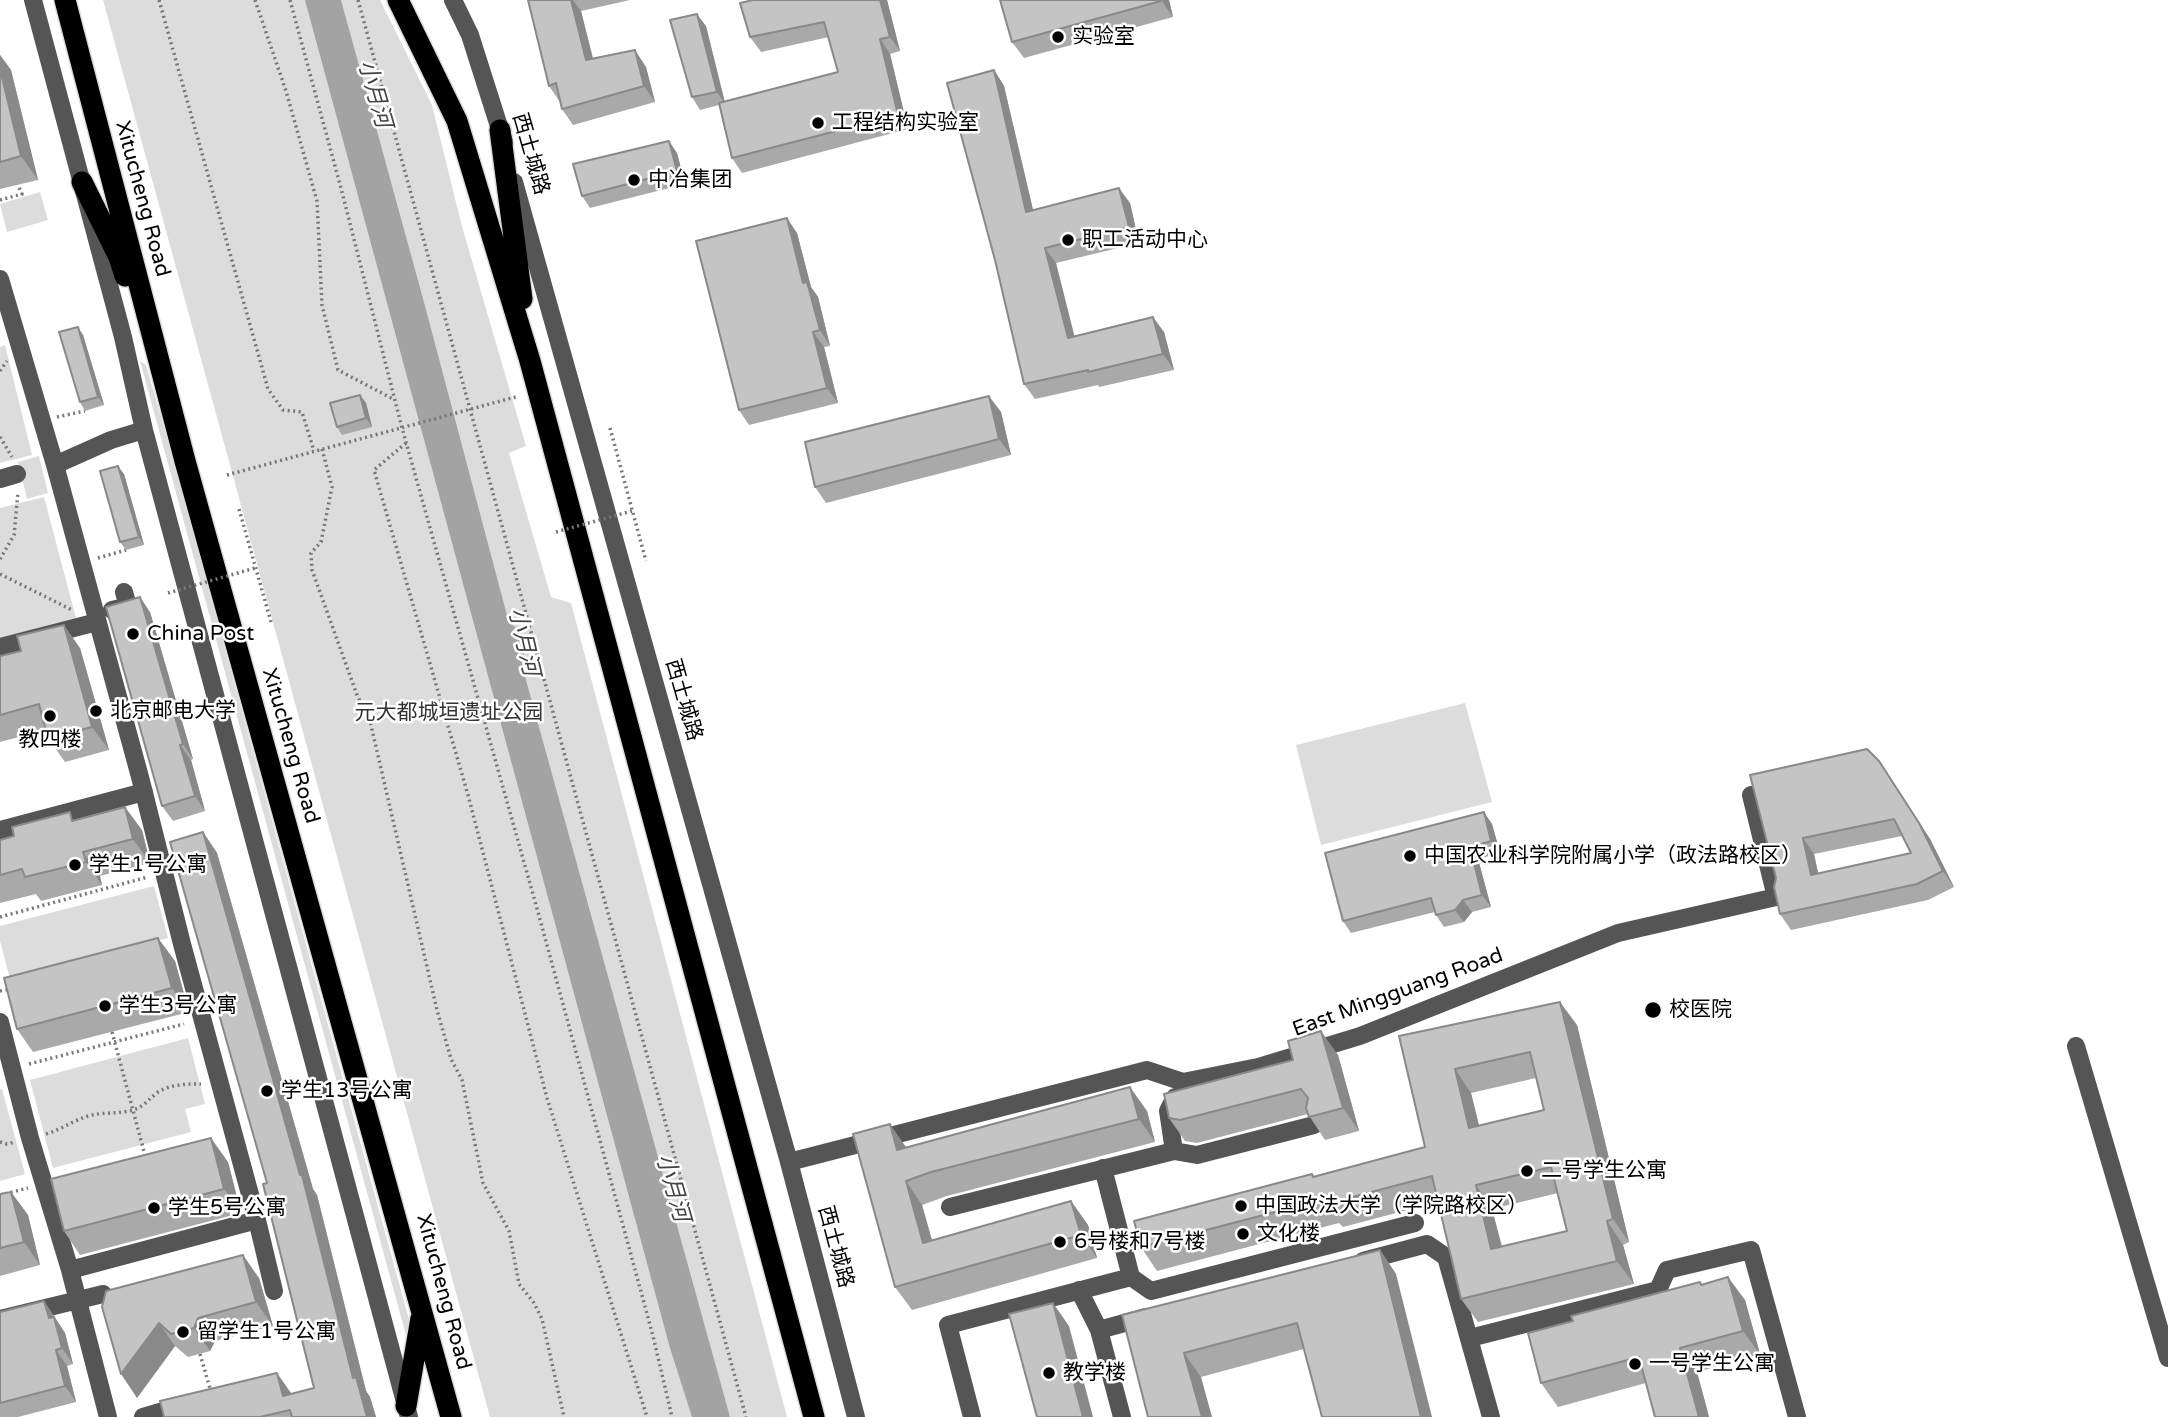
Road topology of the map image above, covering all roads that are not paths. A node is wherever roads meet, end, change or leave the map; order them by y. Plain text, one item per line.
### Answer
1 (33, 0) edge
2 (65, 0) edge
3 (398, 0) edge
4 (453, 0) edge
5 (500, 130) junction
6 (82, 182) junction
7 (0, 279) edge
8 (5, 311) edge
9 (530, 360) junction
10 (144, 430) junction
11 (185, 461) junction
12 (55, 465) junction
13 (124, 592) dead end
14 (94, 620) junction
15 (0, 648) edge
16 (144, 792) junction
17 (1751, 795) edge
18 (0, 830) edge
19 (0, 1022) edge
20 (2076, 1046) dead end
21 (1184, 1082) junction
22 (1314, 1125) edge
23 (1174, 1150) junction
24 (789, 1162) junction
25 (1103, 1168) junction
26 (950, 1207) dead end
27 (257, 1220) junction
28 (1415, 1223) dead end
29 (1348, 1265) edge
30 (70, 1270) junction
31 (1131, 1277) junction
32 (1079, 1290) junction
33 (274, 1292) dead end
34 (103, 1294) edge
35 (77, 1299) junction
36 (422, 1309) junction
37 (1164, 1313) edge
38 (0, 1319) edge
39 (1099, 1330) junction
40 (1470, 1338) junction
41 (2168, 1358) edge
42 (212, 1398) edge
43 (407, 1412) edge
44 (108, 1417) edge
45 (143, 1417) edge
46 (451, 1417) edge
47 (814, 1417) edge
48 (856, 1417) edge
49 (972, 1417) edge
50 (1122, 1417) edge
51 (1491, 1417) edge
52 (1797, 1417) edge

1 - 6 street
2 - 11 highway, Xitucheng Road
3 - 9 highway
4 - 5 street, 西土城路
5 - 9 highway
5 - 24 street, 西土城路
6 - 10 street
6 - 11 highway
7 - 8 street
8 - 12 street
9 - 47 highway
10 - 12 street
10 - 43 street
11 - 36 highway, Xitucheng Road
12 - 14 street
13 - 14 street
14 - 15 street
14 - 16 street
16 - 18 street
16 - 27 street
17 - 21 street, East Mingguang Road
19 - 30 street
20 - 41 street
21 - 23 street
21 - 24 street, East Mingguang Road
22 - 23 street
23 - 25 street
24 - 48 street, 西土城路
25 - 26 street
25 - 31 street
27 - 30 street
27 - 33 street
28 - 31 street
29 - 40 street
30 - 35 street
31 - 32 street
32 - 39 street
32 - 49 street
34 - 35 street
35 - 38 street
35 - 44 street
36 - 43 highway
36 - 46 highway, Xitucheng Road
37 - 39 street
39 - 50 street
40 - 51 street
40 - 52 street
42 - 45 street

